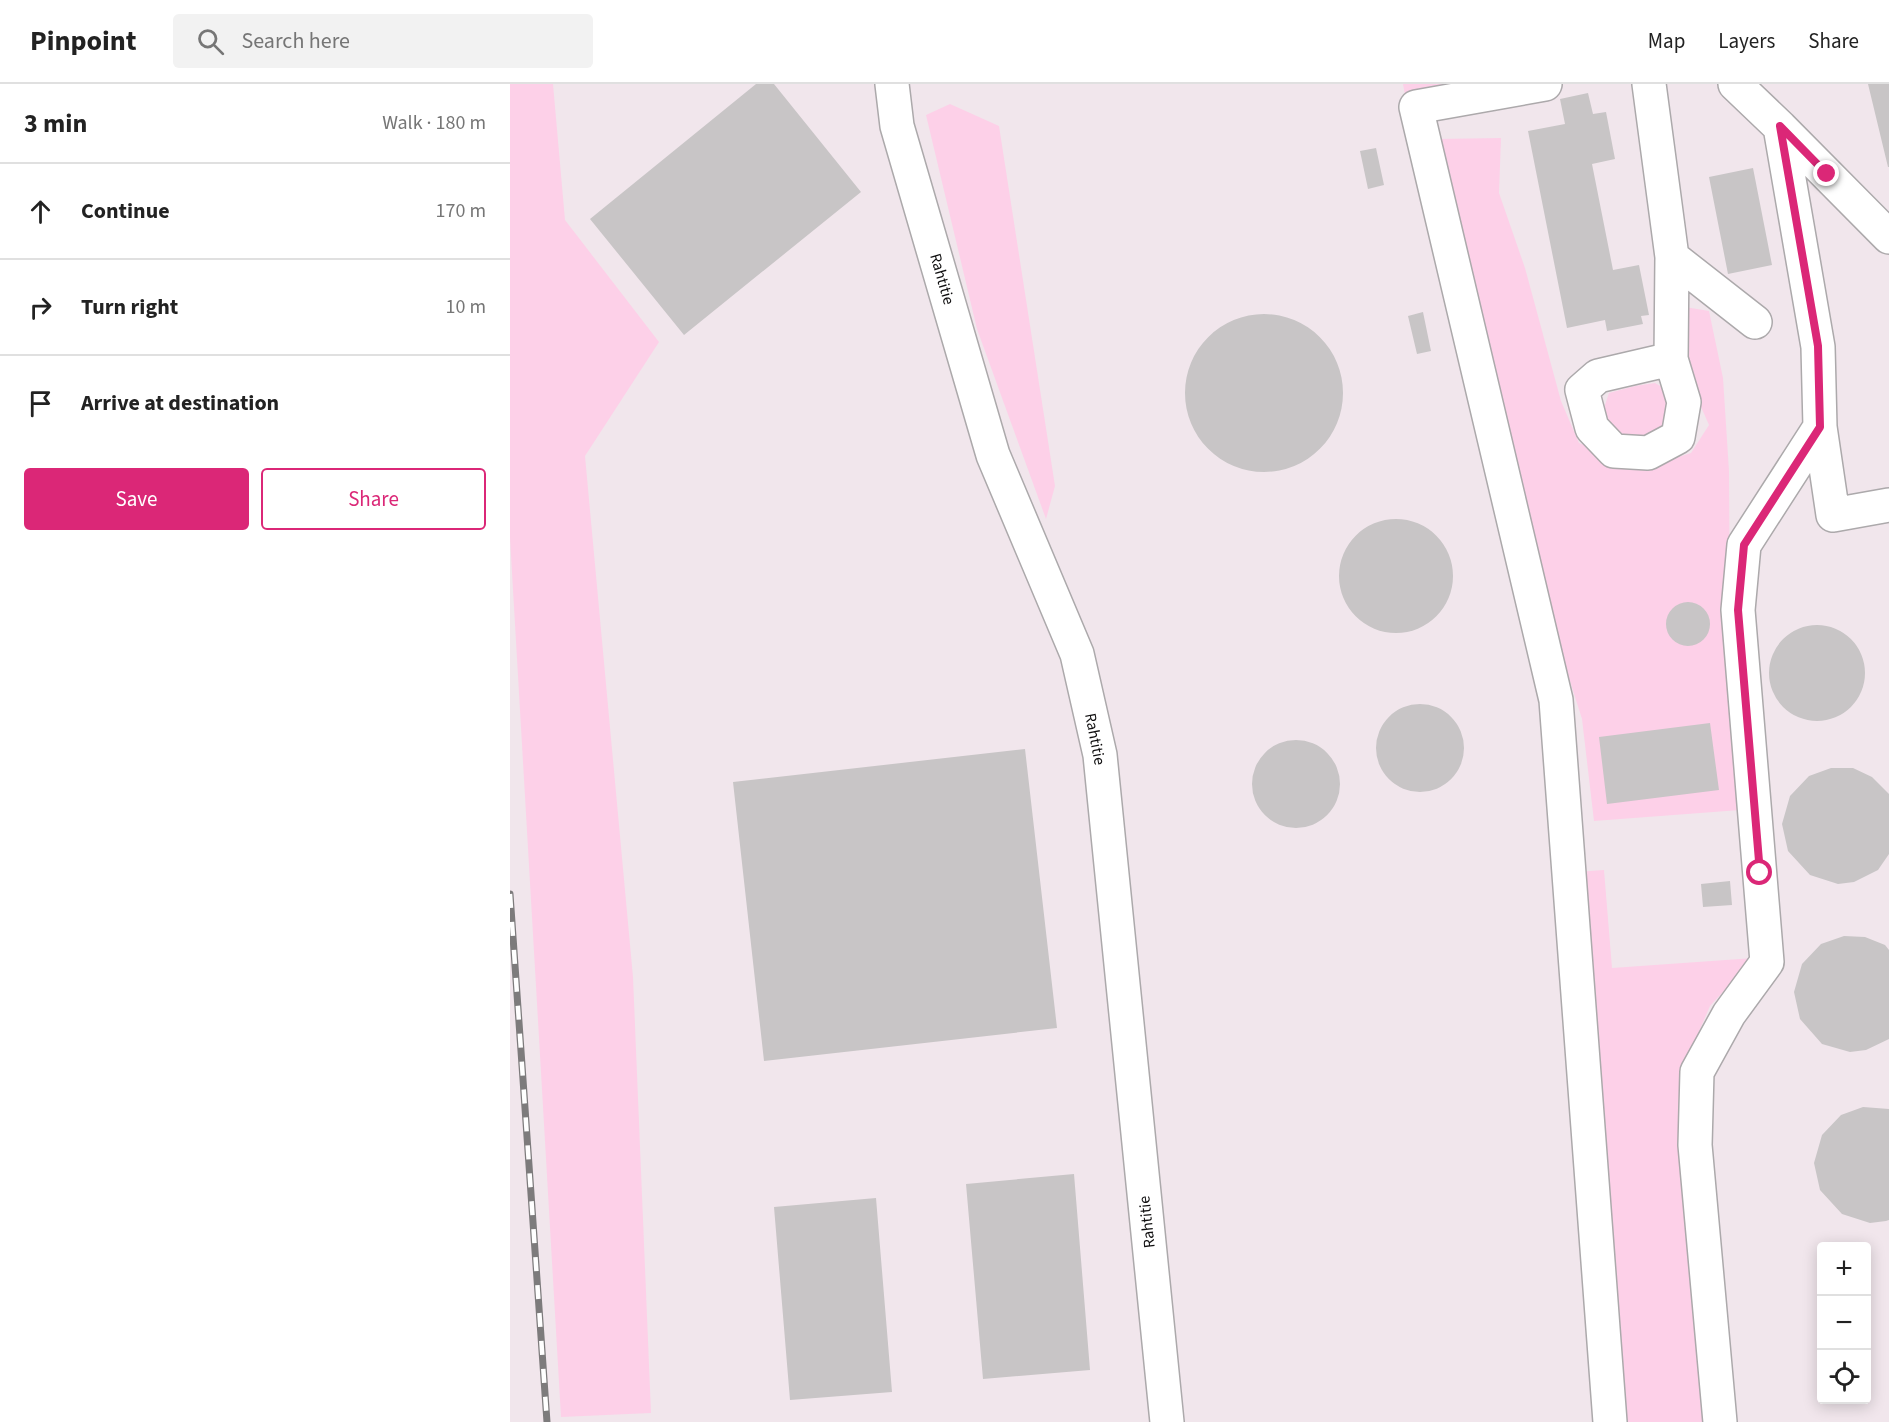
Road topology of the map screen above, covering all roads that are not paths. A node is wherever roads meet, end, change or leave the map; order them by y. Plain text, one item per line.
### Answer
1 (892, 84) edge
2 (1545, 84) edge
3 (1649, 84) edge
4 (1735, 84) edge
5 (1780, 126) junction
6 (1889, 237) edge
7 (1672, 257) junction
8 (1755, 322) dead end
9 (1671, 359) dead end
10 (1820, 427) junction
11 (1889, 505) edge
12 (1167, 1422) edge
13 (1610, 1422) edge
14 (1720, 1422) edge

1 - 12 street, Rahtitie
2 - 13 street
3 - 7 street
4 - 5 street
5 - 6 street
5 - 10 street
7 - 8 street
7 - 9 street
10 - 11 street
10 - 14 street

